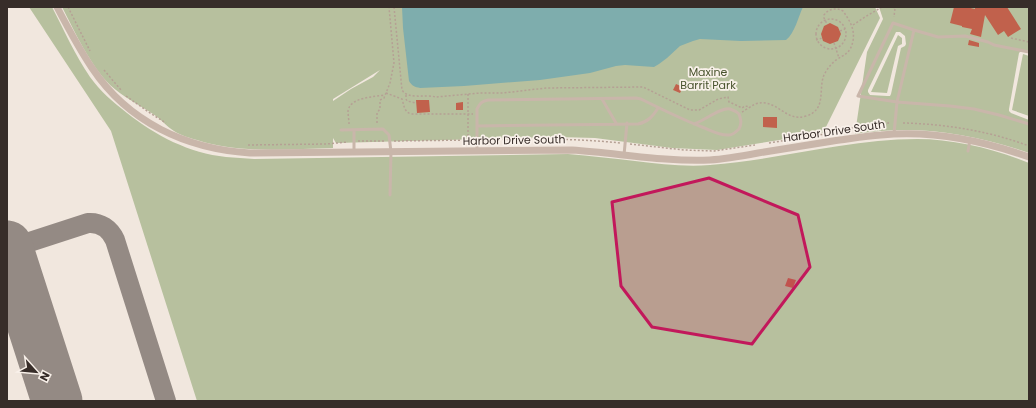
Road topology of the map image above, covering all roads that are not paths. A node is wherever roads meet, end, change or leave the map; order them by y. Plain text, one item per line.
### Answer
1 (57, 7) edge
2 (914, 30) junction
3 (1029, 52) edge
4 (602, 99) junction
5 (897, 102) junction
6 (658, 108) junction
7 (627, 123) junction
8 (616, 124) junction
9 (694, 124) junction
10 (1029, 124) edge
11 (477, 126) junction
12 (341, 130) dead end
13 (354, 130) junction
14 (894, 134) junction
15 (970, 140) junction
16 (477, 151) junction
17 (968, 151) dead end
18 (354, 152) junction
19 (391, 152) junction
20 (624, 155) junction
21 (1029, 157) edge
22 (390, 195) dead end

1 - 18 street, Harbor Drive South
2 - 3 lane
2 - 5 lane
2 - 5 lane
4 - 6 lane
4 - 8 lane
4 - 11 lane
5 - 10 lane
5 - 14 lane
6 - 7 lane
6 - 9 lane
7 - 8 lane
7 - 20 lane
8 - 11 lane
9 - 9 lane
11 - 16 lane
12 - 13 lane
13 - 18 lane
13 - 19 lane
14 - 15 street, Harbor Drive South
14 - 20 street, Harbor Drive South
15 - 17 lane
15 - 21 street, Harbor Drive South
16 - 19 street, Harbor Drive South
16 - 20 street, Harbor Drive South
18 - 19 street, Harbor Drive South
19 - 22 lane

